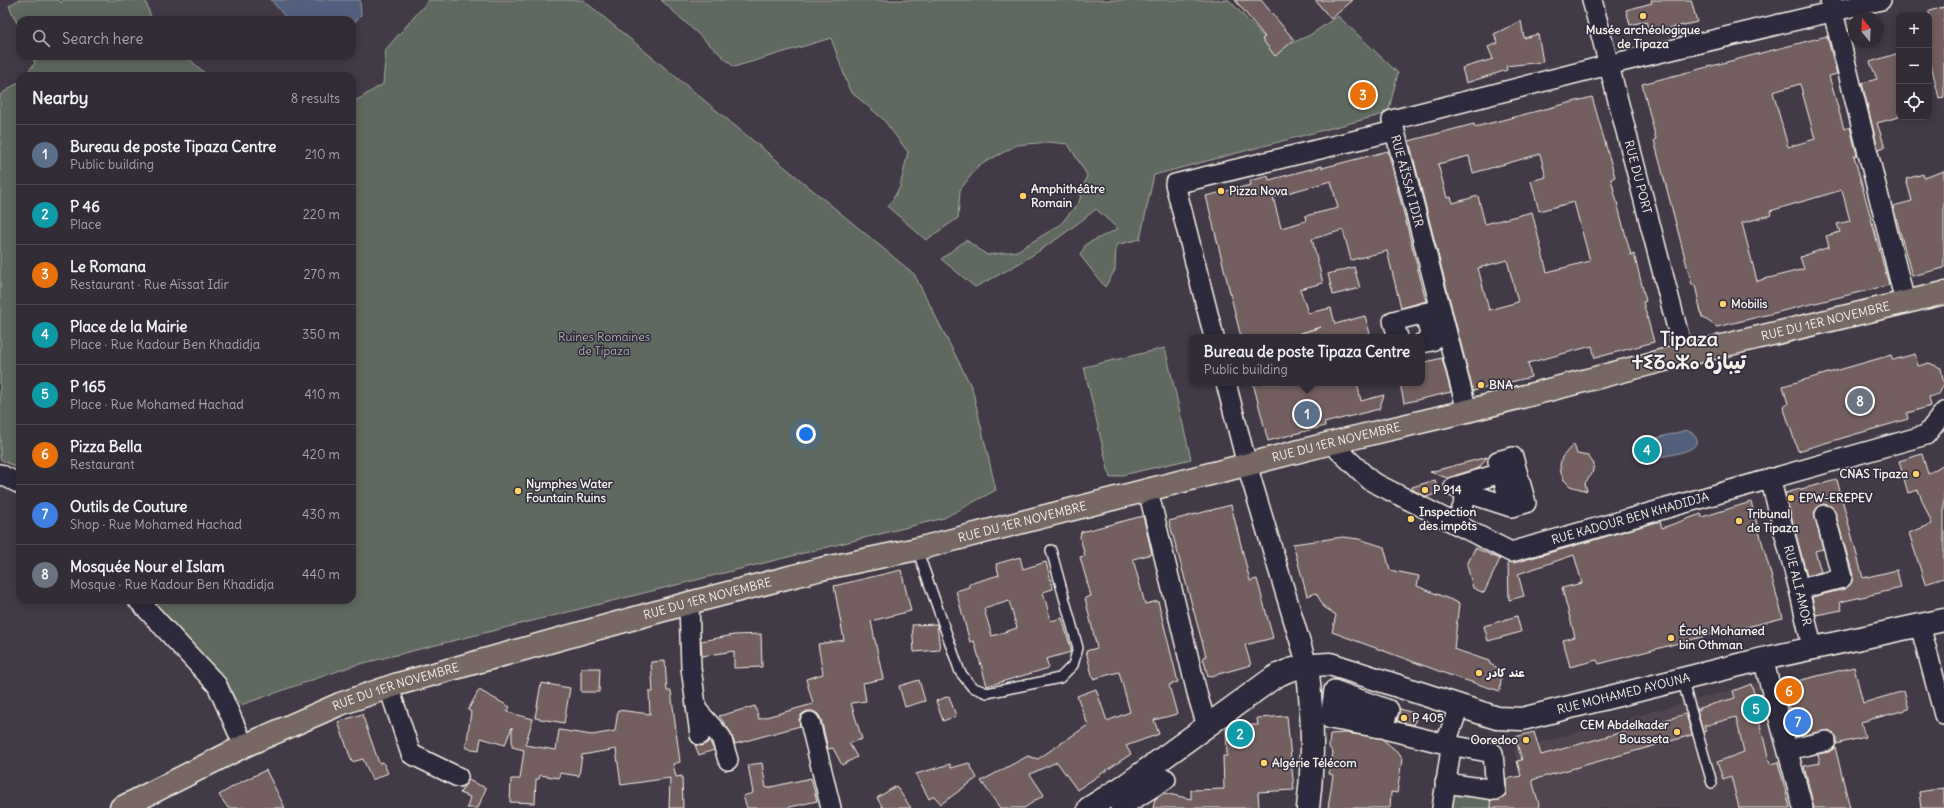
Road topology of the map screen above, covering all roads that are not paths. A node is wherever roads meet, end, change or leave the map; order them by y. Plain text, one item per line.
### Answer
1 (1592, 0) edge
2 (1881, 0) edge
3 (1832, 6) edge
4 (1608, 65) junction
5 (1394, 131) junction
6 (1944, 292) edge
7 (1905, 302) junction
8 (1432, 311) junction
9 (1213, 334) edge
10 (1397, 334) edge
11 (1425, 342) edge
12 (1684, 355) junction
13 (1227, 386) edge
14 (1467, 411) junction
15 (1944, 412) edge
16 (1331, 443) junction
17 (1247, 465) junction
18 (0, 474) edge
19 (1770, 478) junction
20 (16, 482) edge
21 (1470, 487) junction
22 (1148, 490) junction
23 (1825, 515) dead end
24 (1456, 524) junction
25 (917, 549) junction
26 (1051, 550) dead end
27 (1799, 589) junction
28 (689, 603) junction
29 (142, 604) edge
30 (1944, 620) edge
31 (1920, 625) junction
32 (1812, 647) junction
33 (1763, 658) junction
34 (1307, 665) junction
35 (1682, 678) junction
36 (389, 688) junction
37 (1332, 704) dead end
38 (1459, 707) junction
39 (697, 710) junction
40 (1944, 715) edge
41 (810, 722) dead end
42 (1207, 726) junction
43 (700, 735) dead end
44 (1826, 741) dead end
45 (244, 746) junction
46 (1788, 750) junction
47 (728, 760) dead end
48 (1448, 764) junction
49 (458, 777) dead end
50 (1166, 779) dead end
51 (1712, 783) dead end
52 (1141, 800) edge
53 (121, 808) edge
54 (831, 808) edge
55 (1089, 808) edge
56 (1120, 808) edge
57 (1308, 808) edge
58 (1442, 808) edge
59 (1803, 808) edge

1 - 4 street, RUE DU PORT
2 - 3 street
3 - 4 street
3 - 7 street
4 - 5 street, RUE AÏSSAT IDIR
4 - 12 street, RUE DU PORT
5 - 8 street, RUE AÏSSAT IDIR
5 - 9 street
6 - 7 main road, RUE DU 1ER NOVEMBRE
7 - 12 main road, RUE DU 1ER NOVEMBRE
8 - 10 street
8 - 11 street
8 - 14 street, RUE AÏSSAT IDIR
12 - 14 main road, RUE DU 1ER NOVEMBRE
13 - 17 street
14 - 16 main road, RUE DU 1ER NOVEMBRE
15 - 19 street, RUE KADOUR BEN KHADIDJA
16 - 17 main road, RUE DU 1ER NOVEMBRE
16 - 24 street, RUE KADOUR BEN KHADIDJA
17 - 22 main road, RUE DU 1ER NOVEMBRE
17 - 34 street
18 - 20 street
19 - 24 street, RUE KADOUR BEN KHADIDJA
19 - 27 street, RUE ALI AMOR
21 - 21 street
21 - 24 street
22 - 25 main road, RUE DU 1ER NOVEMBRE
22 - 42 street
23 - 27 street
25 - 26 lane
25 - 28 main road, RUE DU 1ER NOVEMBRE
27 - 32 street, RUE ALI AMOR
28 - 36 main road, RUE DU 1ER NOVEMBRE
28 - 39 street
29 - 45 street
30 - 31 main road, RUE MOHAMED AYOUNA
31 - 32 main road, RUE MOHAMED AYOUNA
31 - 40 street
32 - 33 main road, RUE MOHAMED AYOUNA
33 - 35 main road, RUE MOHAMED AYOUNA
33 - 46 street
34 - 38 main road, RUE MOHAMED AYOUNA
34 - 42 main road, RUE MOHAMED AYOUNA
34 - 57 main road
35 - 38 main road, RUE MOHAMED AYOUNA
35 - 51 lane
36 - 45 main road, RUE DU 1ER NOVEMBRE
36 - 49 street
37 - 48 street
38 - 48 street
39 - 43 street
39 - 47 street
41 - 54 street
42 - 55 main road, RUE MOHAMED AYOUNA
44 - 46 street
45 - 53 main road, RUE DU 1ER NOVEMBRE
46 - 59 street
48 - 48 street
48 - 58 street
50 - 52 street
52 - 56 street

